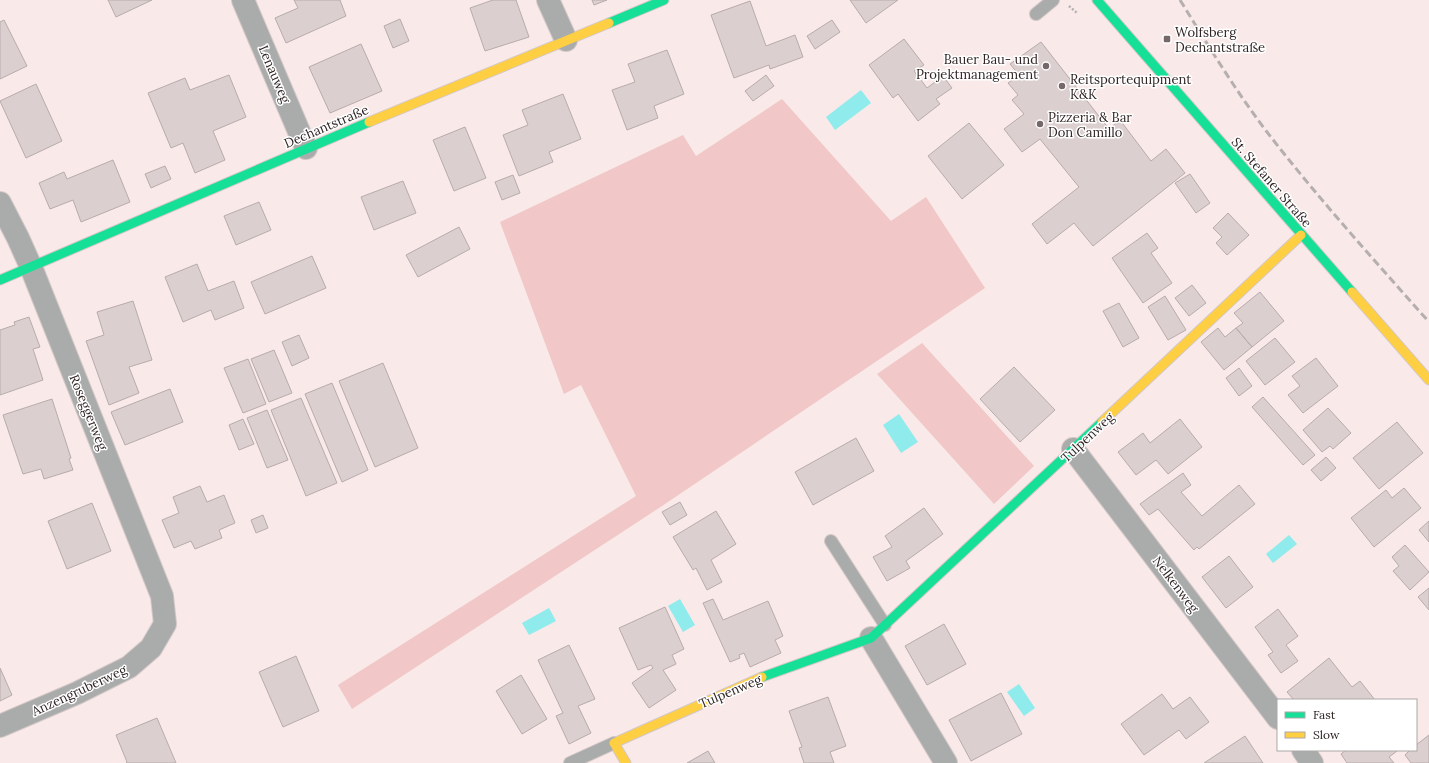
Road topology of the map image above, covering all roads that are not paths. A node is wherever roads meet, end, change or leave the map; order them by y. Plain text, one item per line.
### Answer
1 (243, 0) edge
2 (548, 0) edge
3 (664, 0) edge
4 (1053, 0) edge
5 (1097, 0) edge
6 (1036, 14) dead end
7 (566, 40) junction
8 (306, 148) junction
9 (0, 203) edge
10 (1301, 235) junction
11 (31, 267) junction
12 (0, 280) edge
13 (1429, 380) edge
14 (1073, 450) junction
15 (831, 540) dead end
16 (165, 624) joint
17 (878, 632) junction
18 (1277, 717) edge
19 (0, 726) edge
20 (614, 743) junction
21 (1303, 751) edge
22 (570, 763) edge
23 (626, 763) edge
24 (946, 763) edge
25 (1312, 763) edge

1 - 8 street, Lenauweg
2 - 7 street
3 - 7 street, Dechantstraße
4 - 6 lane
5 - 10 street, St. Stefaner Straße
7 - 8 street, Dechantstraße
8 - 11 street, Dechantstraße
9 - 11 street, Roseggerweg
10 - 13 street, St. Stefaner Straße
10 - 14 street, Tulpenweg
11 - 12 street, Dechantstraße
11 - 16 street, Roseggerweg
14 - 17 street, Tulpenweg
14 - 18 street, Nelkenweg
15 - 17 lane
16 - 19 street, Anzengruberweg
17 - 20 street, Tulpenweg
17 - 24 street
20 - 22 lane
20 - 23 street
21 - 25 street

